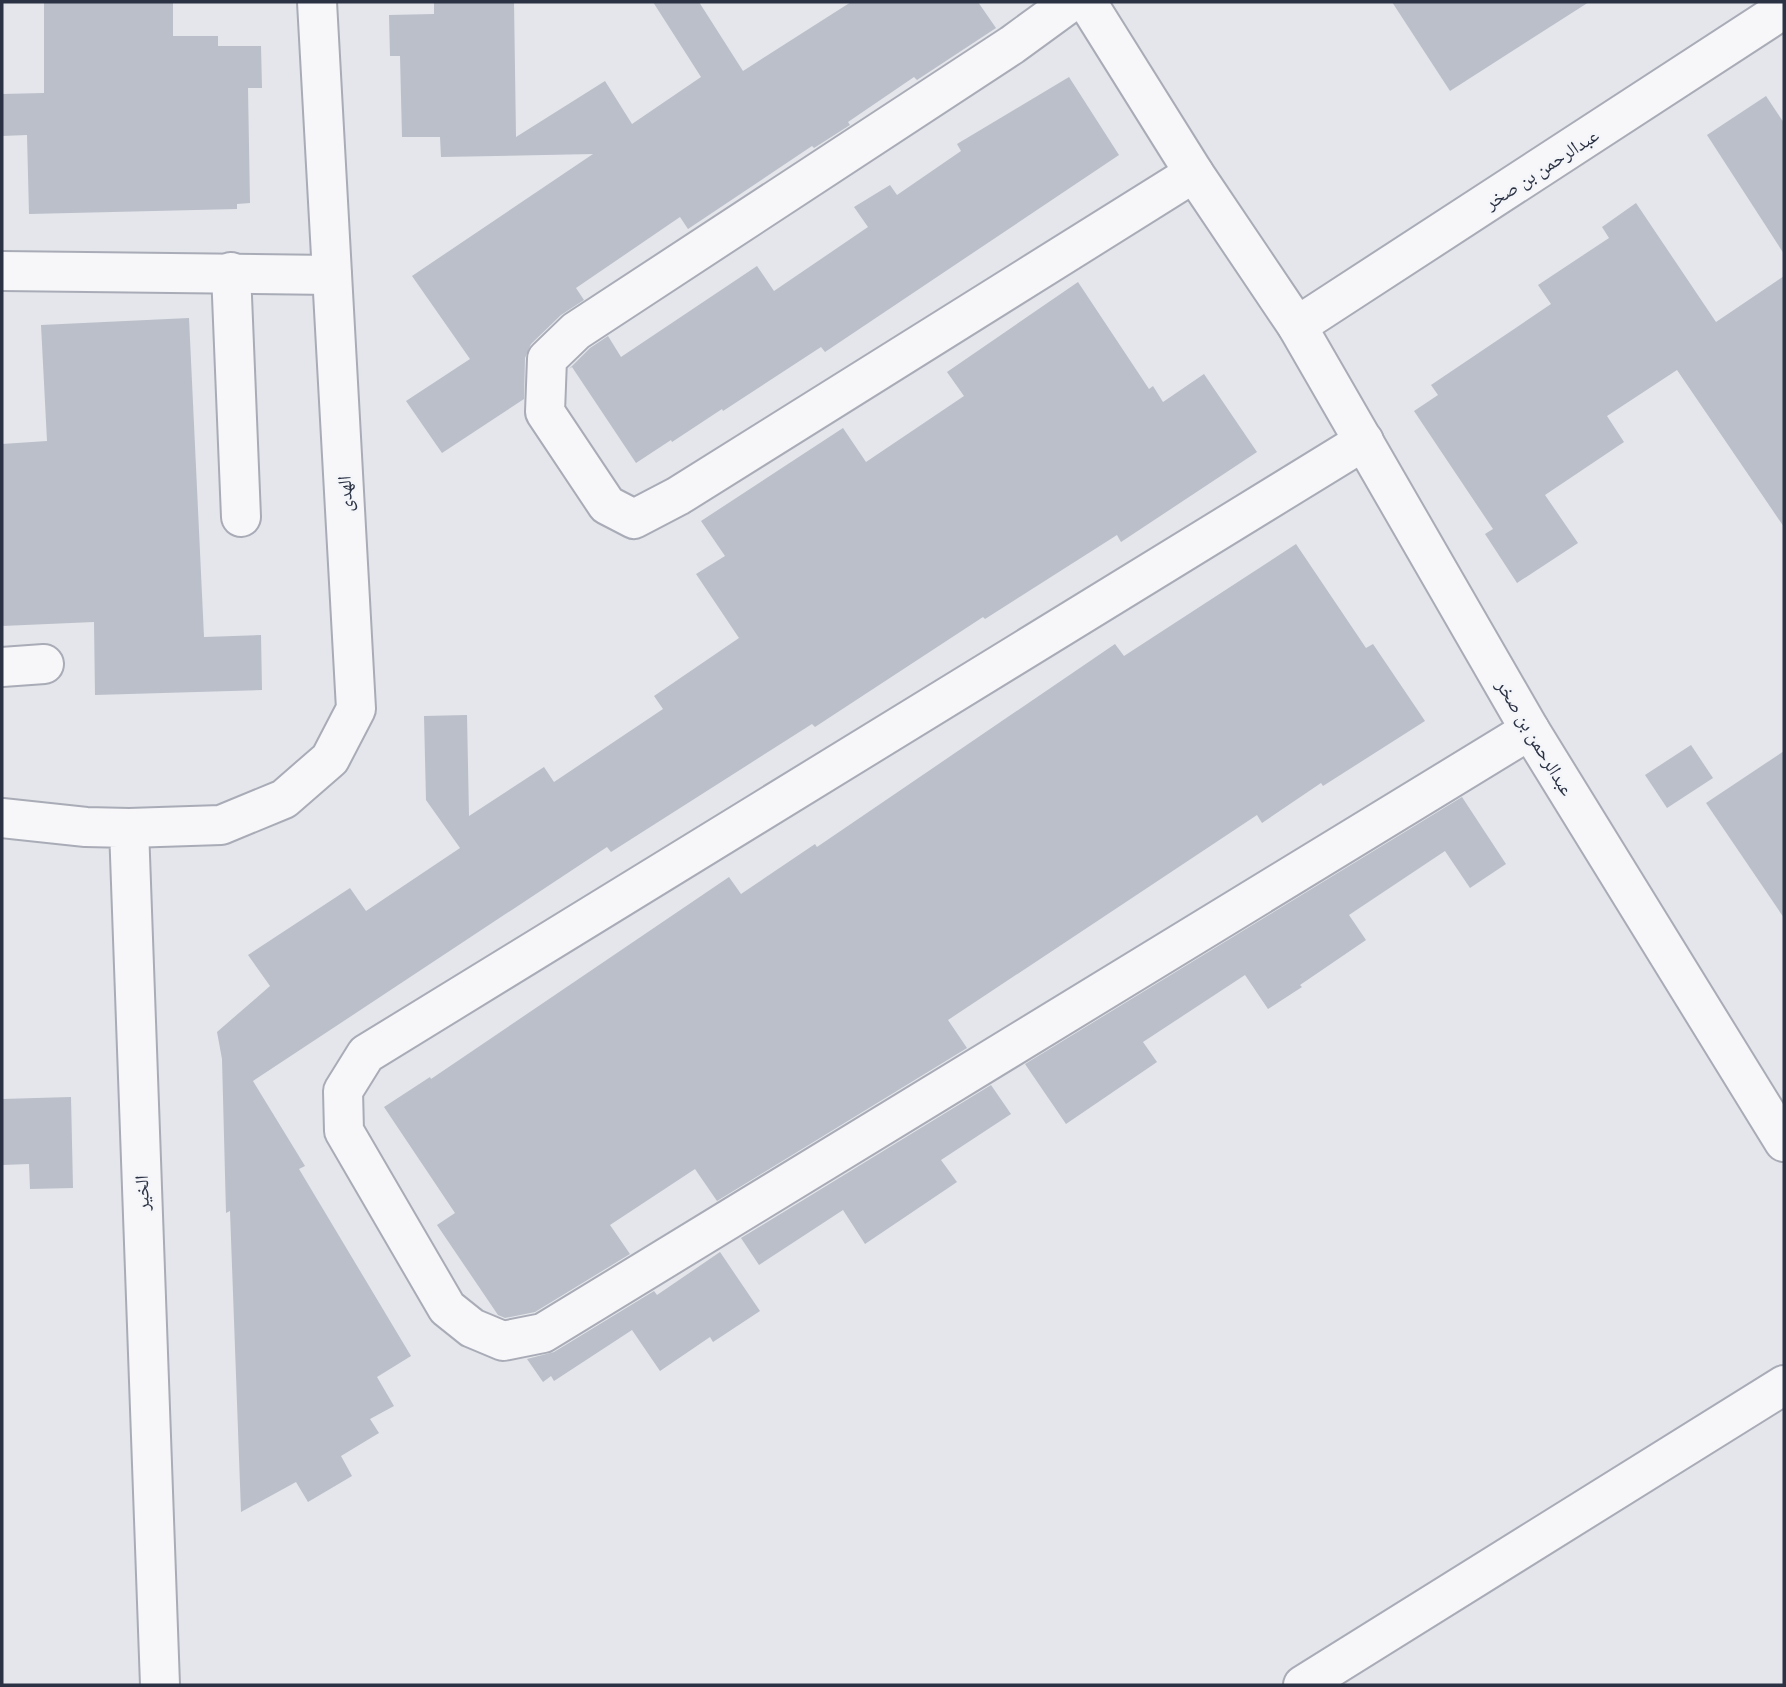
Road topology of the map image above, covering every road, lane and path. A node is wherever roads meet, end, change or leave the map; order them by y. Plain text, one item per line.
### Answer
1 (317, 2) edge
2 (1071, 2) edge
3 (1087, 2) edge
4 (1784, 9) edge
5 (1194, 173) junction
6 (2, 271) edge
7 (230, 272) junction
8 (332, 275) junction
9 (1297, 326) junction
10 (1363, 441) junction
11 (242, 517) dead end
12 (44, 664) dead end
13 (2, 667) edge
14 (1530, 730) junction
15 (2, 818) edge
16 (129, 828) junction
17 (1782, 1135) edge
18 (1784, 1385) edge
19 (160, 1685) edge
20 (1303, 1685) edge

1 - 8 street, الهدى
2 - 5 street
3 - 5 street, عبدالرحمن بن صخر
4 - 9 street, عبدالرحمن بن صخر
5 - 9 street, عبدالرحمن بن صخر
6 - 7 street
7 - 8 street
7 - 11 street
8 - 16 street, الهدى
9 - 10 street, عبدالرحمن بن صخر
10 - 14 street, عبدالرحمن بن صخر
10 - 14 street
12 - 13 street
14 - 17 street, عبدالرحمن بن صخر
15 - 16 street
16 - 19 street, الخير
18 - 20 street

